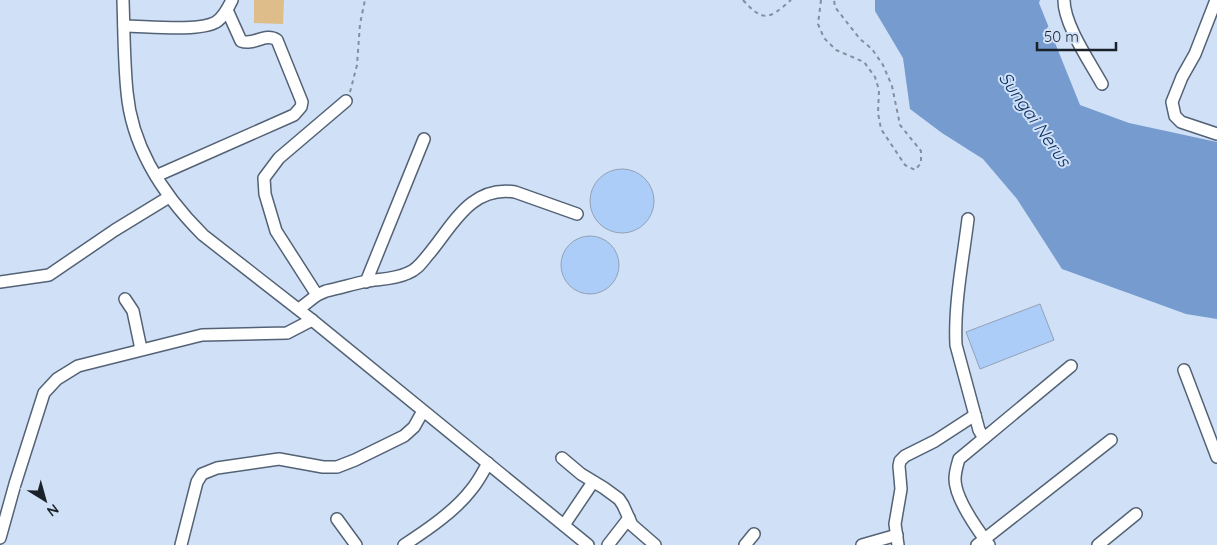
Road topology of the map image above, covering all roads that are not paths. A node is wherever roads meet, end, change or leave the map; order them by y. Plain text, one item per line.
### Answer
1 (123, 0) edge
2 (1064, 0) edge
3 (1216, 0) edge
4 (229, 5) edge
5 (124, 26) junction
6 (1102, 84) dead end
7 (346, 101) road end
8 (1217, 134) edge
9 (424, 139) dead end
10 (156, 176) junction
11 (170, 197) junction
12 (577, 214) dead end
13 (968, 219) dead end
14 (0, 282) edge
15 (366, 282) junction
16 (317, 295) junction
17 (125, 299) dead end
18 (298, 309) junction
19 (312, 320) junction
20 (141, 349) junction
21 (1072, 366) dead end
22 (1184, 370) dead end
23 (423, 410) junction
24 (975, 415) junction
25 (984, 438) junction
26 (1110, 440) dead end
27 (1217, 457) edge
28 (562, 458) dead end
29 (488, 463) junction
30 (593, 482) junction
31 (1136, 514) dead end
32 (628, 518) junction
33 (337, 519) dead end
34 (564, 525) junction
35 (754, 534) dead end
36 (0, 538) edge
37 (897, 540) edge
38 (983, 543) edge
39 (182, 545) edge
40 (356, 545) edge
41 (404, 545) edge
42 (588, 545) edge
43 (608, 545) edge
44 (654, 545) edge
45 (745, 545) edge
46 (862, 545) edge
47 (1098, 545) edge

1 - 5 street
2 - 6 street
3 - 8 street
4 - 5 street
4 - 10 street
5 - 10 street
7 - 16 street
9 - 15 street
10 - 11 street
11 - 14 street
11 - 18 street
12 - 15 street
13 - 24 street
15 - 16 street
16 - 18 street
17 - 20 street
18 - 19 street
19 - 20 street
19 - 23 street
20 - 36 street
21 - 25 street
22 - 27 street
23 - 29 street
23 - 39 street
24 - 25 street
24 - 37 street
25 - 38 street
26 - 38 street
28 - 30 street
29 - 34 street
29 - 41 street
30 - 32 street
30 - 34 street
31 - 47 street
32 - 43 street
32 - 44 street
33 - 40 street
34 - 42 street
35 - 45 street
37 - 46 street

